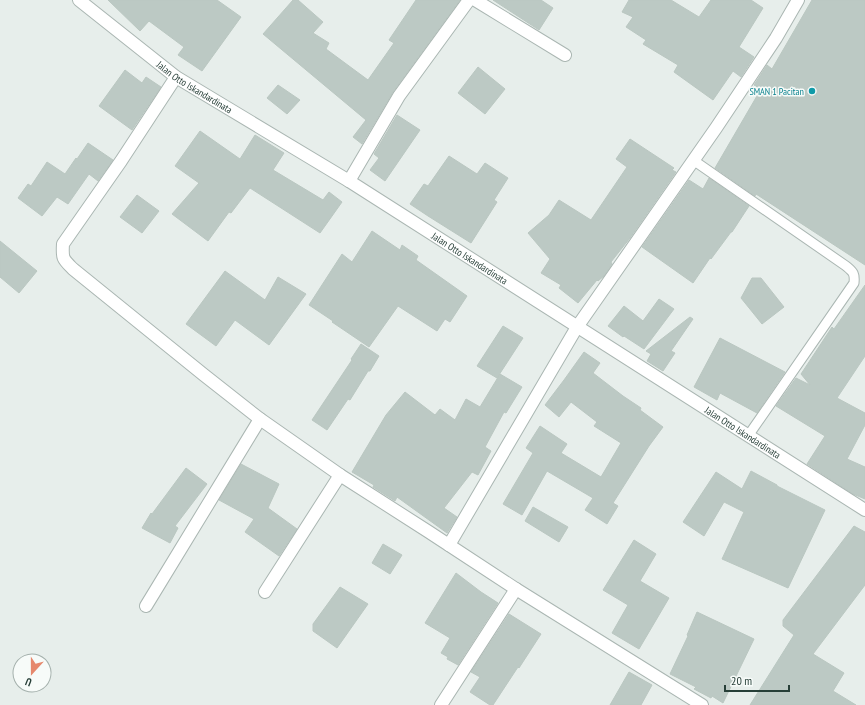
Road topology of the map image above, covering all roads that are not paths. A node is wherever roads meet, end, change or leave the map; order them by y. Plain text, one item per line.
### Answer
1 (79, 0) edge
2 (469, 0) edge
3 (475, 0) edge
4 (798, 0) edge
5 (565, 55) dead end
6 (176, 77) junction
7 (693, 160) junction
8 (349, 181) junction
9 (577, 327) junction
10 (260, 419) junction
11 (748, 436) junction
12 (340, 475) junction
13 (864, 508) edge
14 (449, 545) junction
15 (516, 589) junction
16 (266, 592) dead end
17 (146, 606) dead end
18 (441, 705) edge
19 (702, 705) edge

1 - 6 street, Jalan Otto Iskandardinata
2 - 8 street
3 - 5 street
4 - 7 street
6 - 8 street, Jalan Otto Iskandardinata
6 - 10 street
7 - 9 street
7 - 11 lane
8 - 9 street, Jalan Otto Iskandardinata
9 - 11 street, Jalan Otto Iskandardinata
9 - 14 street
10 - 12 street
10 - 17 street
11 - 13 street, Jalan Otto Iskandardinata
12 - 14 street
12 - 16 street
14 - 15 street
15 - 18 street
15 - 19 street

